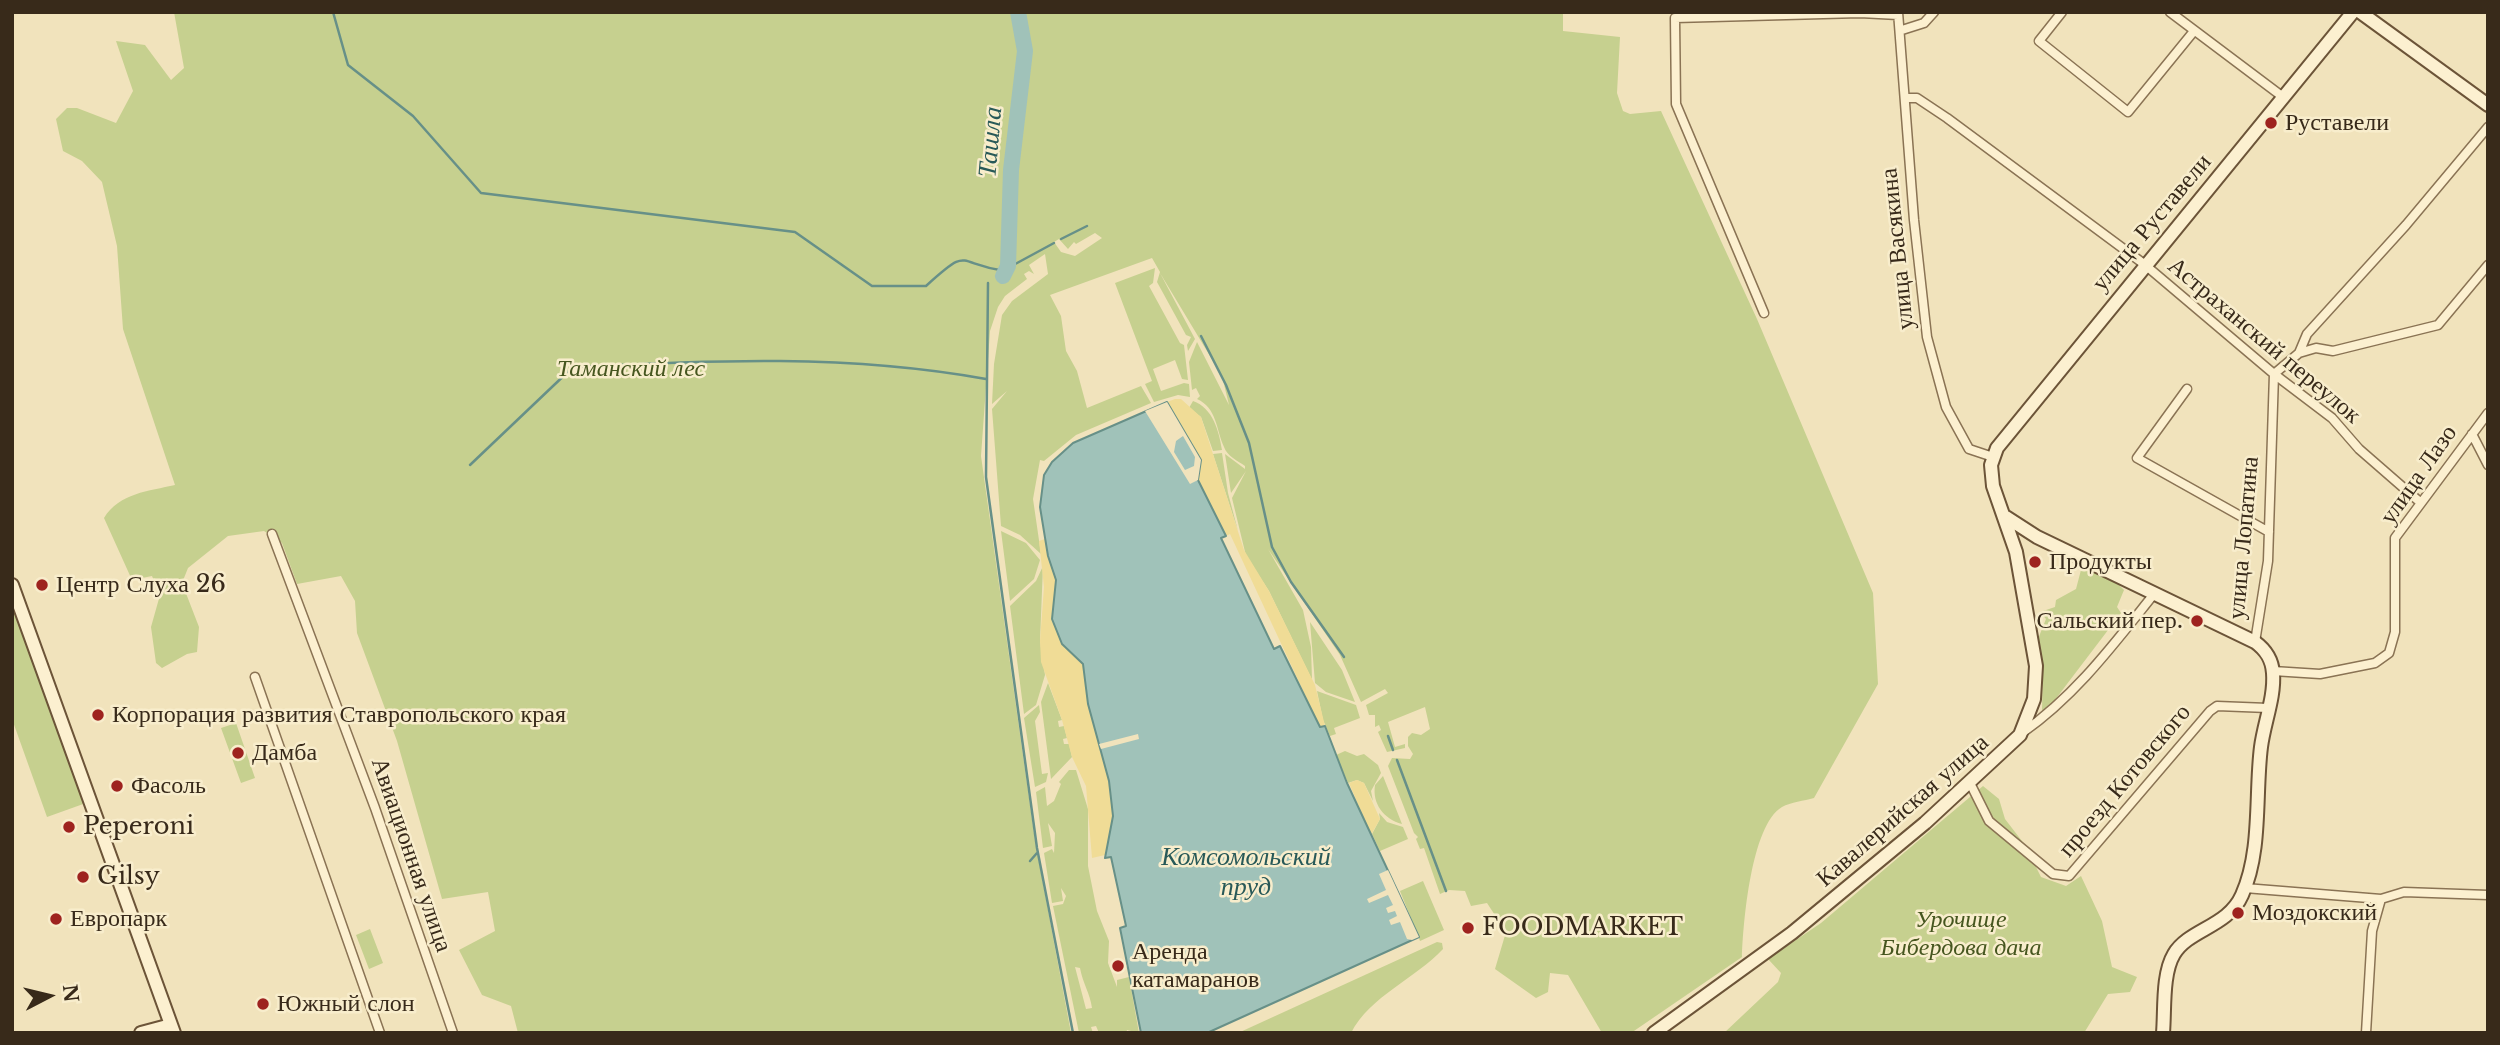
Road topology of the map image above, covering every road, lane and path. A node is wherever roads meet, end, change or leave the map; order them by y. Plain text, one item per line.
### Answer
1 (1934, 12) edge
2 (2062, 12) edge
3 (2170, 12) edge
4 (2353, 12) edge
5 (2360, 12) edge
6 (1898, 14) edge
7 (1693, 15) edge
8 (1902, 30) junction
9 (2194, 31) junction
10 (2283, 97) junction
11 (1905, 98) junction
12 (2488, 105) edge
13 (2488, 127) edge
14 (2144, 264) junction
15 (2488, 265) edge
16 (1764, 313) dead end
17 (2299, 354) junction
18 (2274, 374) junction
19 (2187, 389) dead end
20 (2488, 413) edge
21 (2472, 434) junction
22 (1992, 461) junction
23 (2488, 465) edge
24 (2421, 503) junction
25 (2001, 511) junction
26 (2269, 532) junction
27 (272, 534) dead end
28 (12, 585) edge
29 (2154, 594) junction
30 (2255, 642) junction
31 (2273, 671) junction
32 (254, 677) dead end
33 (2269, 708) junction
34 (2020, 735) junction
35 (1970, 783) junction
36 (2245, 888) junction
37 (2488, 895) edge
38 (2381, 899) junction
39 (172, 1029) edge
40 (141, 1033) edge
41 (380, 1033) edge
42 (453, 1033) edge
43 (1654, 1033) edge
44 (2163, 1033) edge
45 (2366, 1033) edge

1 - 8 street
2 - 9 street
3 - 9 street
4 - 10 street, улица Руставели
5 - 12 street
6 - 7 street
6 - 8 street, улица Васякина
7 - 16 street
8 - 11 street, улица Васякина
9 - 10 street
10 - 14 street, улица Руставели
11 - 14 street, Астраханский переулок
11 - 22 street, улица Васякина
13 - 17 street
14 - 18 street, Астраханский переулок
14 - 22 street, улица Руставели
15 - 17 street
17 - 18 street
18 - 24 street, Астраханский переулок
18 - 26 street, улица Лопатина
19 - 26 street
20 - 21 street, улица Лазо
21 - 23 street
21 - 24 street, улица Лазо
22 - 25 street
24 - 31 street, улица Лазо
25 - 29 street
25 - 34 street
26 - 30 street, улица Лопатина
27 - 42 street, Авиационная улица
28 - 39 street
29 - 30 street
29 - 34 street, Кавалерийская улица
30 - 31 street, улица Лопатина
31 - 33 street
32 - 41 street
33 - 35 street, проезд Котовского
33 - 36 street
34 - 35 street, Кавалерийская улица
35 - 43 street, Кавалерийская улица
36 - 38 street
36 - 44 street
37 - 38 street
38 - 45 street
39 - 40 street

